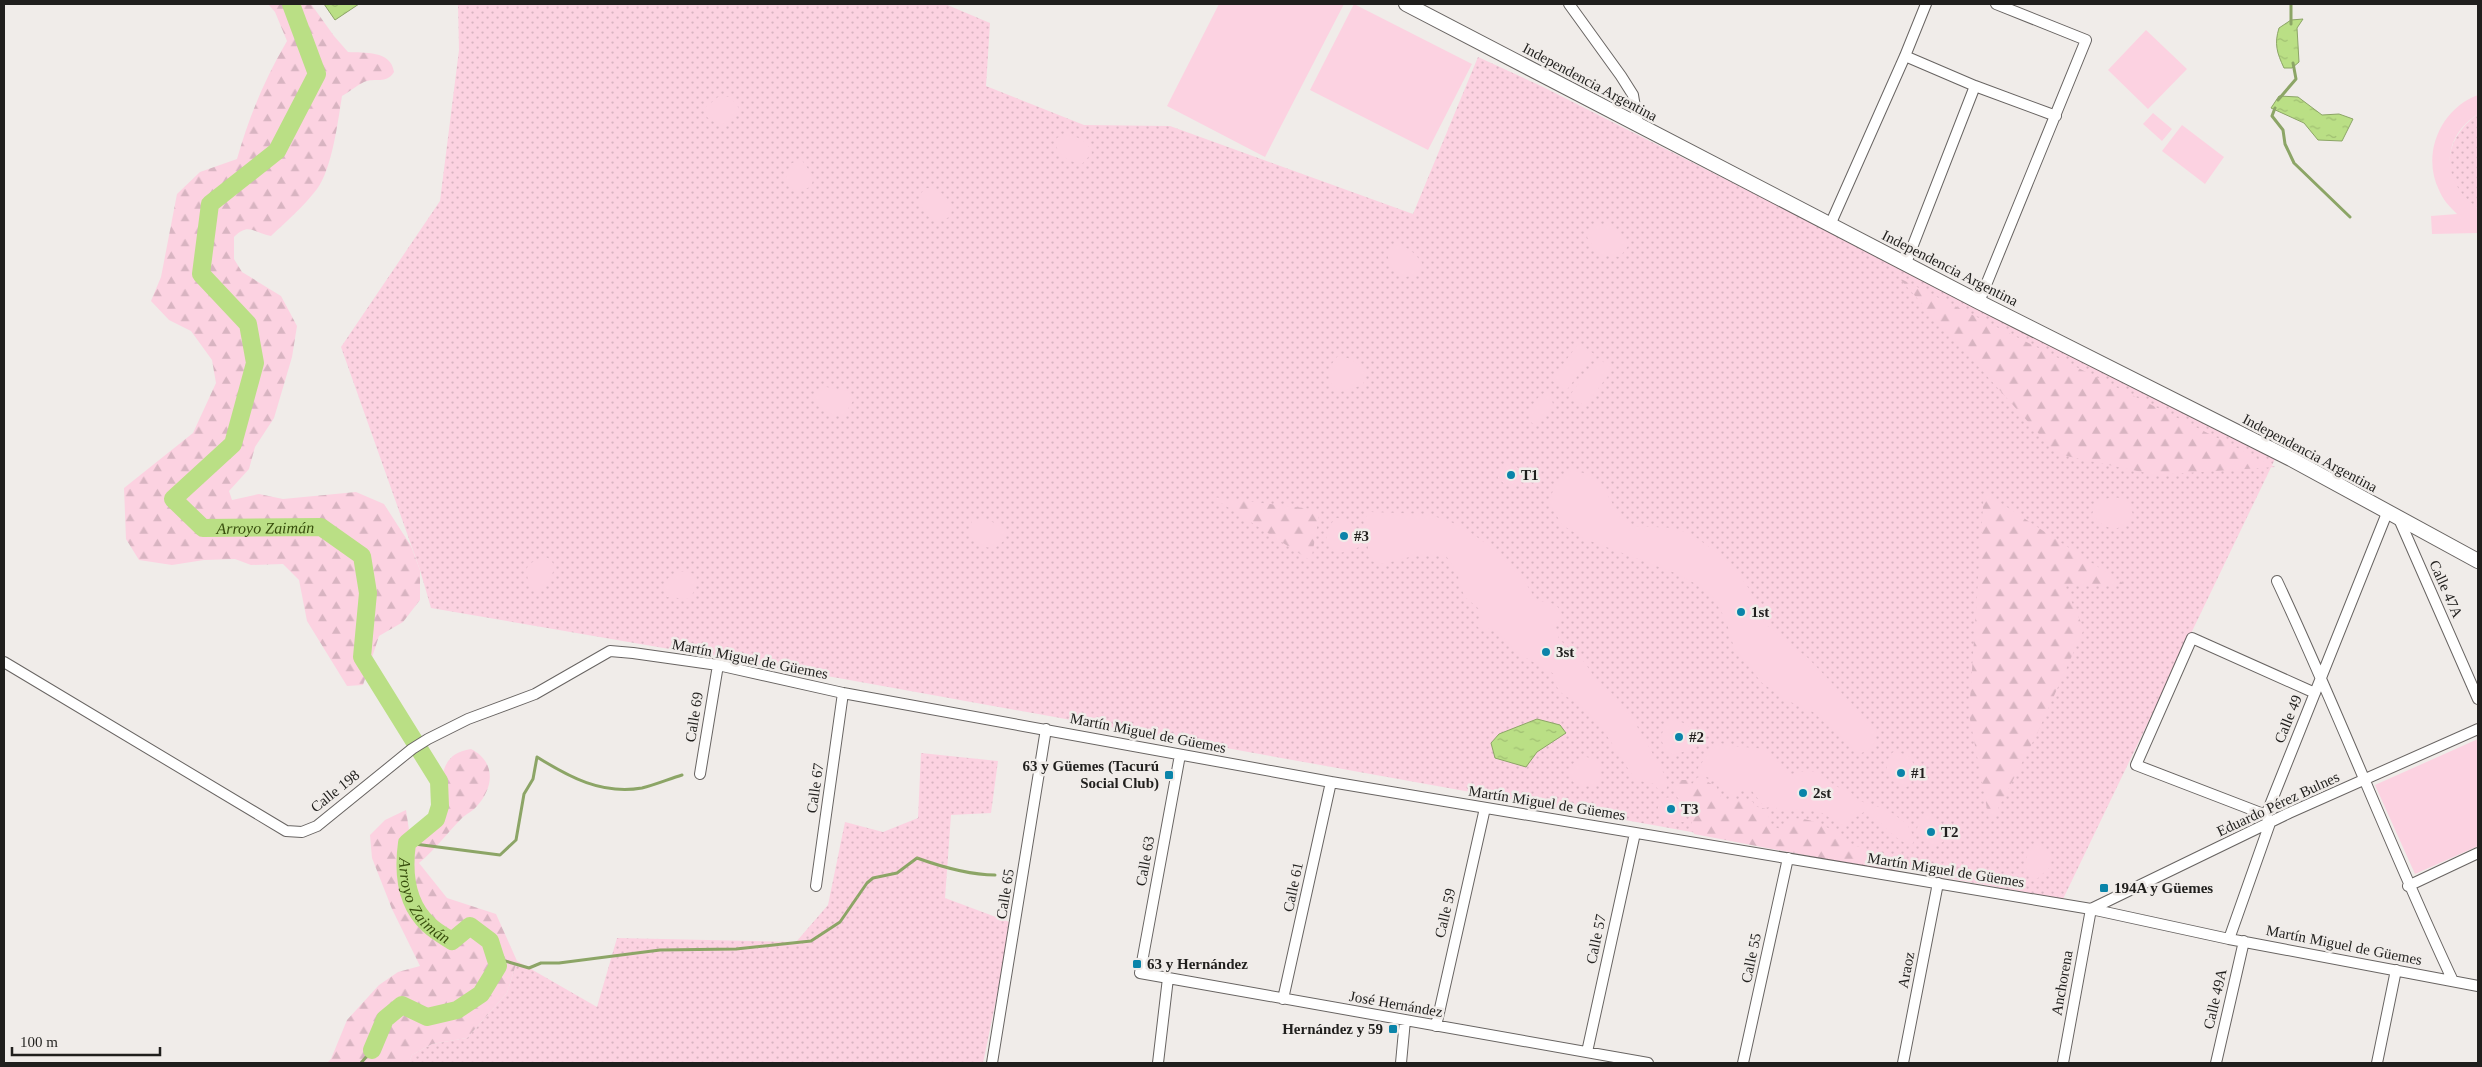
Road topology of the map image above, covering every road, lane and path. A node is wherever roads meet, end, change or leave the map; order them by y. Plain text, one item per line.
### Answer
1 (1406, 4) edge
2 (1569, 4) edge
3 (1926, 4) edge
4 (1996, 4) edge
5 (1905, 56) junction
6 (1975, 86) junction
7 (2056, 116) junction
8 (1638, 125) junction
9 (1830, 225) junction
10 (1906, 264) junction
11 (1979, 302) junction
12 (2393, 516) junction
13 (2478, 561) edge
14 (2277, 580) dead end
15 (610, 652) joint
16 (4, 662) edge
17 (718, 665) junction
18 (2322, 676) junction
19 (2315, 693) junction
20 (843, 694) junction
21 (2478, 699) edge
22 (1046, 729) junction
23 (2478, 729) edge
24 (1180, 755) junction
25 (700, 774) dead end
26 (2363, 781) junction
27 (1331, 782) junction
28 (1485, 808) junction
29 (2268, 819) junction
30 (1635, 833) junction
31 (2478, 853) edge
32 (1788, 858) junction
33 (1938, 883) junction
34 (816, 886) dead end
35 (2408, 886) junction
36 (2091, 909) junction
37 (2229, 939) junction
38 (2244, 941) junction
39 (2396, 970) junction
40 (1140, 973) joint
41 (1168, 978) junction
42 (2453, 981) junction
43 (2478, 986) edge
44 (1284, 999) junction
45 (1405, 1020) junction
46 (1436, 1026) junction
47 (1587, 1052) junction
48 (992, 1063) edge
49 (1158, 1063) edge
50 (1400, 1063) edge
51 (1648, 1063) edge
52 (1743, 1063) edge
53 (1903, 1063) edge
54 (2063, 1063) edge
55 (2216, 1063) edge
56 (2377, 1063) edge

1 - 8 main road, Independencia Argentina
2 - 8 street
3 - 5 street
4 - 7 street
5 - 6 street
5 - 9 street
6 - 7 street
6 - 10 street
7 - 11 street
8 - 9 main road, Independencia Argentina
9 - 10 main road, Independencia Argentina
10 - 11 main road, Independencia Argentina
11 - 12 main road, Independencia Argentina
12 - 13 main road, Independencia Argentina
12 - 18 street, Calle 49
12 - 21 street, Calle 47A
14 - 18 street
15 - 16 street, Calle 198
15 - 17 street, Martín Miguel de Güemes
17 - 20 street, Martín Miguel de Güemes
17 - 25 street, Calle 69
18 - 19 street, Calle 49
18 - 26 street
19 - 29 street, Calle 49
19 - 29 street
20 - 22 street, Martín Miguel de Güemes
20 - 34 street, Calle 67
22 - 24 street, Martín Miguel de Güemes
22 - 48 street, Calle 65
23 - 26 street, Eduardo Pérez Bulnes
24 - 27 street, Martín Miguel de Güemes
24 - 40 street, Calle 63
26 - 29 street, Eduardo Pérez Bulnes
26 - 35 street
27 - 28 street, Martín Miguel de Güemes
27 - 44 street, Calle 61
28 - 30 street, Martín Miguel de Güemes
28 - 46 street, Calle 59
29 - 36 street, Eduardo Pérez Bulnes
29 - 37 street, Calle 49
30 - 32 street, Martín Miguel de Güemes
30 - 47 street, Calle 57
31 - 35 street
32 - 33 street, Martín Miguel de Güemes
32 - 52 street, Calle 55
33 - 36 street, Martín Miguel de Güemes
33 - 53 street, Araoz
35 - 42 street
36 - 37 street, Martín Miguel de Güemes
36 - 54 street, Anchorena
37 - 38 street, Martín Miguel de Güemes
38 - 39 street, Martín Miguel de Güemes
38 - 55 street, Calle 49A
39 - 42 street, Martín Miguel de Güemes
39 - 56 street
40 - 41 street, José Hernández
41 - 44 street, José Hernández
41 - 49 street
42 - 43 street, Martín Miguel de Güemes
44 - 45 street, José Hernández
45 - 46 street, José Hernández
45 - 50 street
46 - 47 street, José Hernández
47 - 51 street, José Hernández

